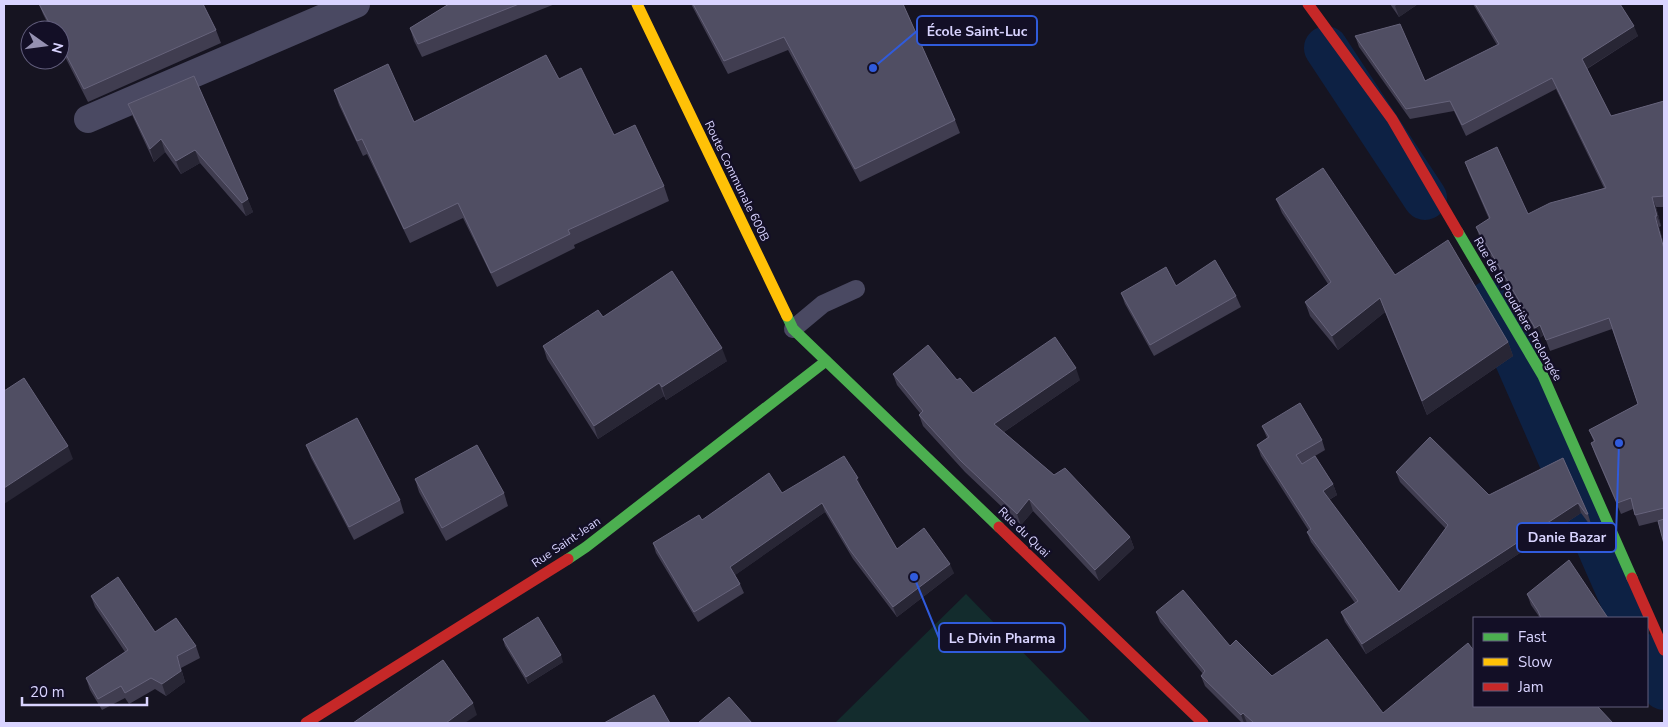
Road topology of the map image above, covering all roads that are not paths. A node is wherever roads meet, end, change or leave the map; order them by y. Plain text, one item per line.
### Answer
1 (356, 4) edge
2 (637, 4) edge
3 (1308, 4) edge
4 (88, 119) dead end
5 (856, 289) dead end
6 (793, 329) junction
7 (826, 361) junction
8 (1664, 650) edge
9 (306, 723) edge
10 (1203, 723) edge

1 - 4 street
2 - 6 street, Route Communale 600B
3 - 8 street, Rue de la Poudrière Prolongée
5 - 6 lane
6 - 7 street, Route Communale 600B
7 - 9 street, Rue Saint-Jean
7 - 10 street, Rue du Quai

